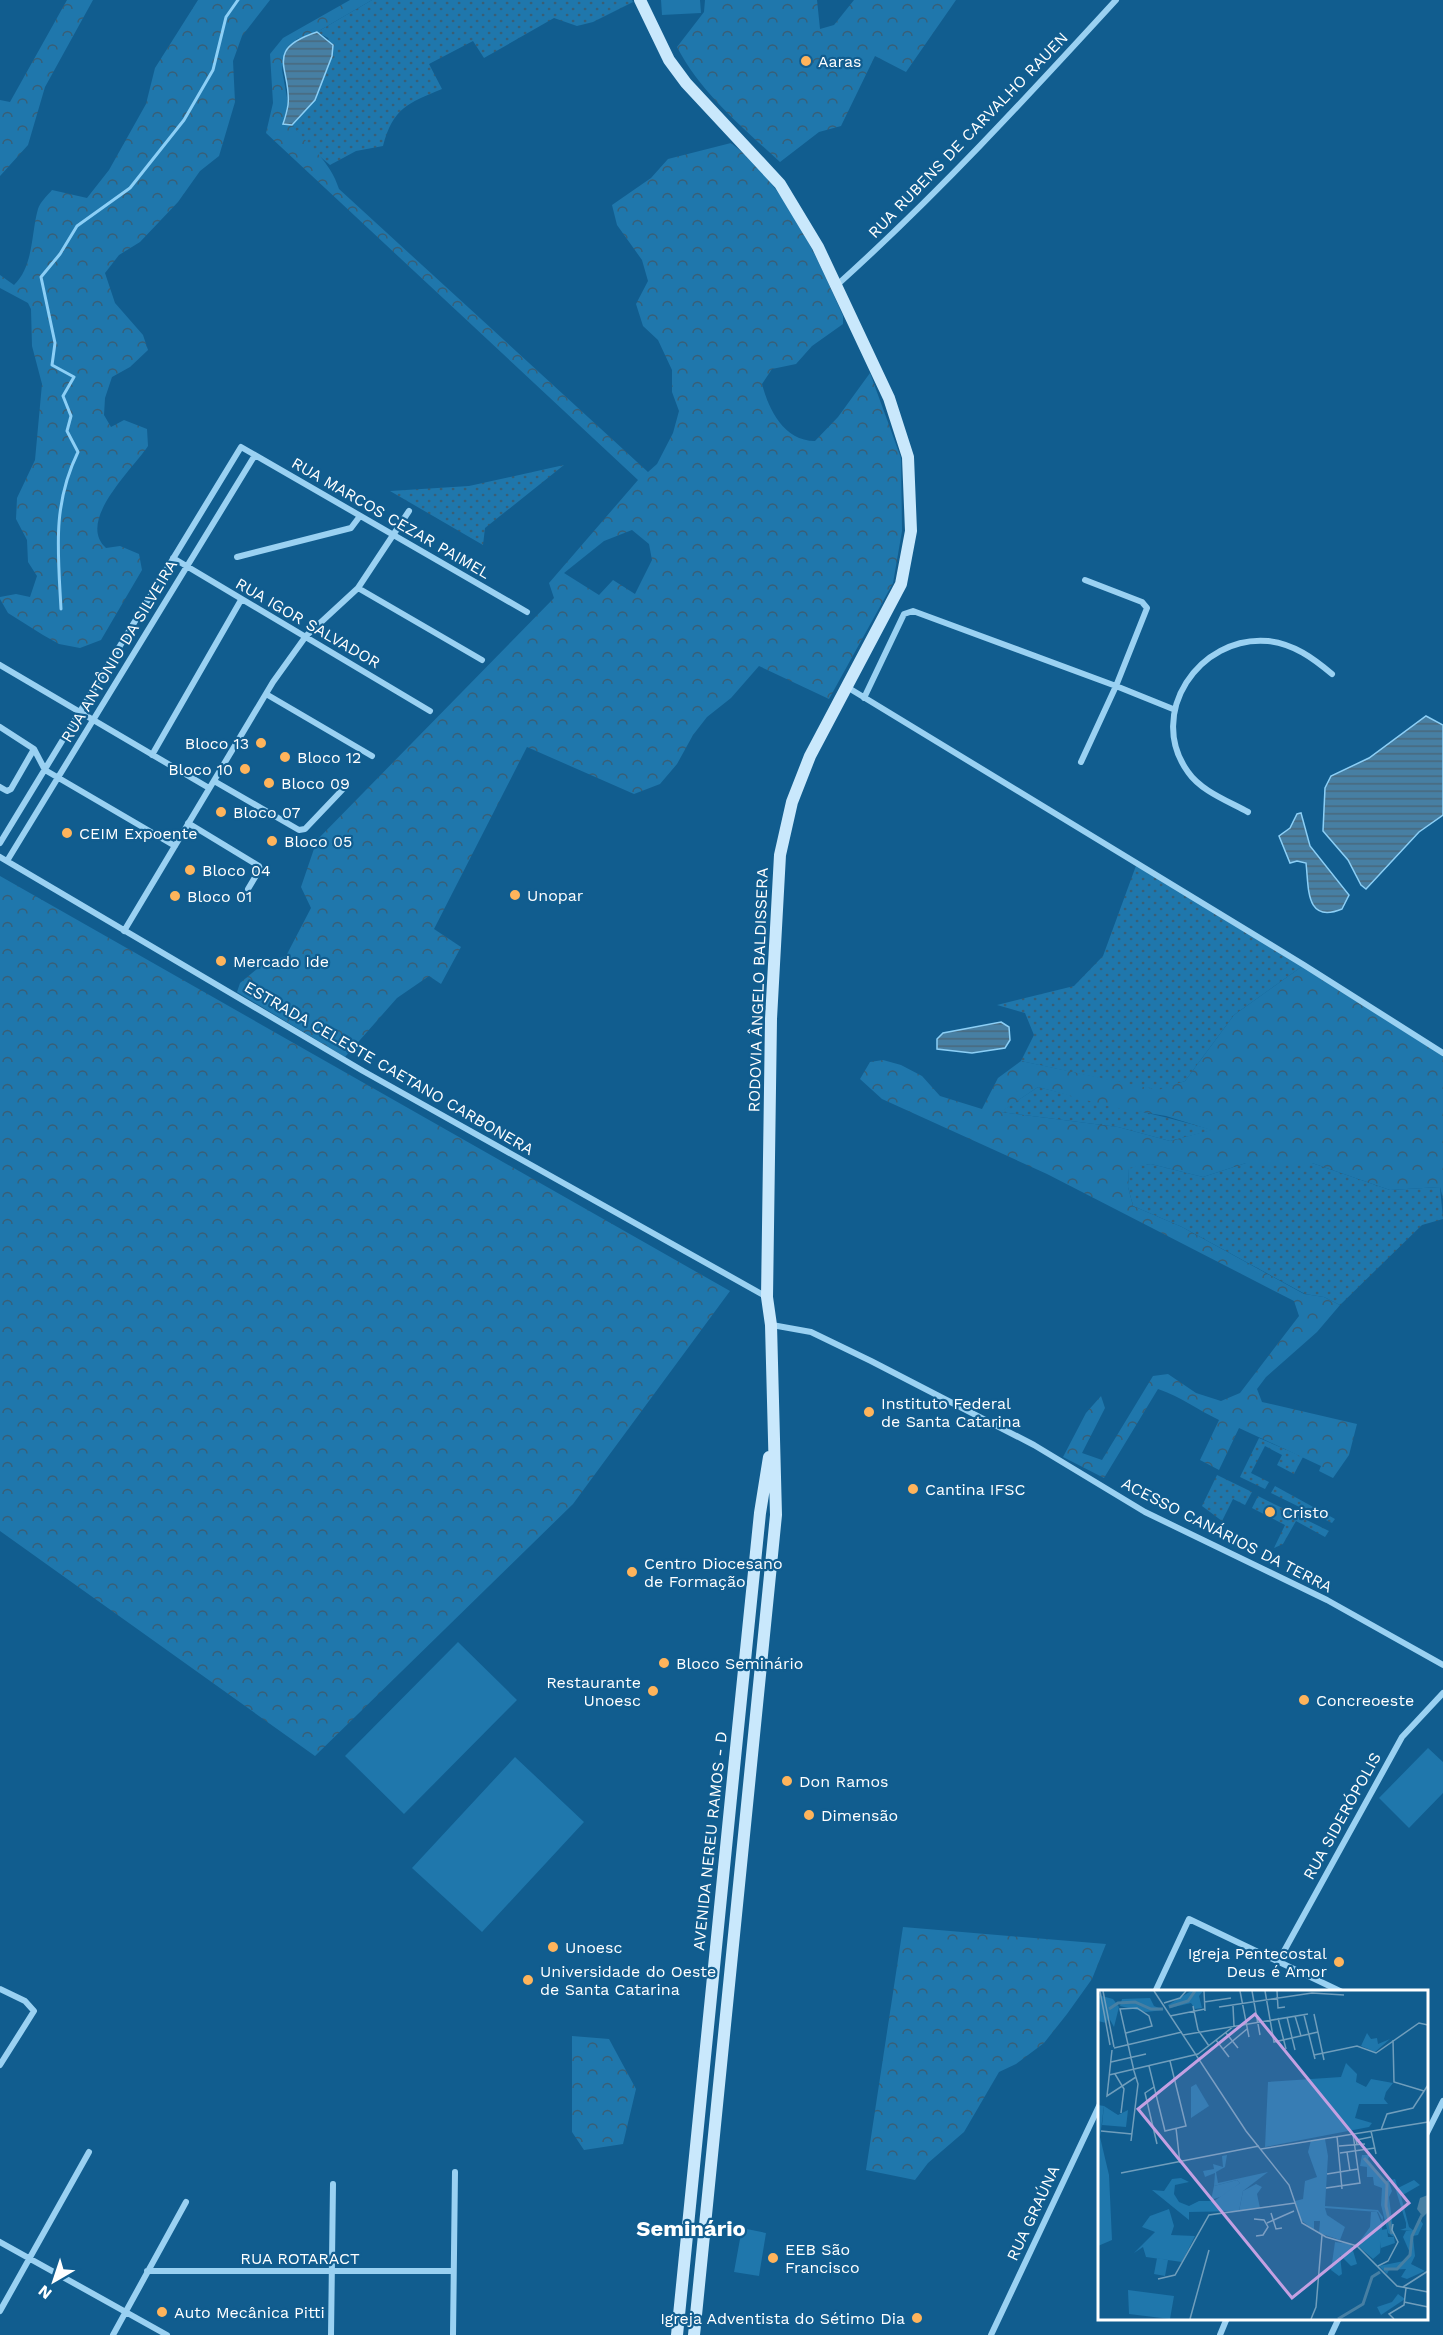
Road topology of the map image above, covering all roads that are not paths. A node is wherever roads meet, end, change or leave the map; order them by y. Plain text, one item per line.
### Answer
1 (640, 0) edge
2 (1116, 0) edge
3 (837, 285) junction
4 (241, 447) joint
5 (255, 455) junction
6 (409, 511) dead end
7 (360, 516) junction
8 (393, 535) junction
9 (237, 557) dead end
10 (173, 558) junction
11 (186, 567) junction
12 (1085, 580) dead end
13 (358, 588) junction
14 (241, 600) junction
15 (527, 612) dead end
16 (306, 636) junction
17 (482, 660) dead end
18 (0, 665) edge
19 (1332, 674) dead end
20 (1116, 686) junction
21 (847, 687) junction
22 (266, 694) junction
23 (864, 698) junction
24 (1173, 710) junction
25 (430, 711) dead end
26 (80, 714) junction
27 (93, 721) junction
28 (0, 727) edge
29 (34, 749) junction
30 (152, 755) junction
31 (372, 756) dead end
32 (1081, 762) dead end
33 (45, 770) junction
34 (58, 778) junction
35 (214, 781) junction
36 (0, 787) edge
37 (209, 788) junction
38 (344, 788) dead end
39 (1248, 812) dead end
40 (188, 824) junction
41 (0, 843) edge
42 (175, 846) junction
43 (0, 857) edge
44 (7, 861) junction
45 (248, 889) dead end
46 (124, 931) junction
47 (1443, 1053) edge
48 (767, 1297) junction
49 (771, 1325) junction
50 (774, 1423) junction
51 (1443, 1665) edge
52 (1443, 1693) edge
53 (716, 1940) junction
54 (733, 1941) junction
55 (1278, 1962) junction
56 (0, 1989) edge
57 (1156, 1990) edge
58 (1338, 1990) edge
59 (0, 2065) edge
60 (1443, 2101) edge
61 (1098, 2108) edge
62 (1428, 2131) edge
63 (89, 2152) dead end
64 (454, 2172) dead end
65 (333, 2184) dead end
66 (186, 2202) dead end
67 (0, 2242) edge
68 (29, 2258) junction
69 (147, 2271) junction
70 (332, 2271) junction
71 (452, 2271) junction
72 (0, 2311) edge
73 (124, 2311) junction
74 (1227, 2320) edge
75 (1338, 2320) edge
76 (113, 2335) edge
77 (167, 2335) edge
78 (332, 2335) edge
79 (453, 2335) edge
80 (677, 2335) edge
81 (694, 2335) edge
82 (991, 2335) edge
83 (1220, 2335) edge
84 (1331, 2335) edge

1 - 3 street, RODOVIA ÂNGELO BALDISSERA
2 - 3 street, RUA RUBENS DE CARVALHO RAUEN
3 - 21 street, RODOVIA ÂNGELO BALDISSERA
4 - 5 street, RUA MARCOS CEZAR PAIMEL
4 - 10 street, RUA ANTÔNIO DA SILVEIRA
5 - 7 street, RUA MARCOS CEZAR PAIMEL
5 - 11 street, RUA ANTÔNIO DA SILVEIRA
6 - 8 street
7 - 8 street, RUA MARCOS CEZAR PAIMEL
7 - 9 street
8 - 13 street
8 - 15 street, RUA MARCOS CEZAR PAIMEL
10 - 11 street, RUA IGOR SALVADOR
10 - 26 street, RUA ANTÔNIO DA SILVEIRA
11 - 14 street, RUA IGOR SALVADOR
11 - 27 street, RUA ANTÔNIO DA SILVEIRA
12 - 20 street
13 - 16 street
13 - 17 street
14 - 16 street, RUA IGOR SALVADOR
14 - 30 street
16 - 22 street
16 - 25 street, RUA IGOR SALVADOR
18 - 26 street
19 - 24 street
20 - 23 street
20 - 24 street
20 - 32 street
21 - 23 street
21 - 48 street, RODOVIA ÂNGELO BALDISSERA
22 - 31 street
22 - 35 street
23 - 47 street
24 - 39 street
26 - 27 street
26 - 33 street, RUA ANTÔNIO DA SILVEIRA
27 - 30 street
27 - 34 street, RUA ANTÔNIO DA SILVEIRA
28 - 29 street
29 - 33 street
29 - 36 street
30 - 37 street
33 - 34 street
33 - 41 street, RUA ANTÔNIO DA SILVEIRA
34 - 42 street
34 - 44 street, RUA ANTÔNIO DA SILVEIRA
35 - 37 street
35 - 38 street
37 - 40 street
40 - 42 street
40 - 45 street
42 - 46 street
43 - 44 street, ESTRADA CELESTE CAETANO CARBONERA
44 - 46 street, ESTRADA CELESTE CAETANO CARBONERA
46 - 48 street, ESTRADA CELESTE CAETANO CARBONERA
48 - 49 street, AVENIDA NEREU RAMOS - D
49 - 50 street, AVENIDA NEREU RAMOS - D
49 - 51 street, ACESSO CANÁRIOS DA TERRA
50 - 53 street, AVENIDA NEREU RAMOS - D
50 - 54 street, AVENIDA NEREU RAMOS - D
52 - 55 street, RUA SIDERÓPOLIS
53 - 54 street
53 - 80 street, AVENIDA NEREU RAMOS - D
54 - 81 street, AVENIDA NEREU RAMOS - D
55 - 57 street
55 - 58 street
56 - 59 street
60 - 62 street
61 - 82 street, RUA GRAÚNA
63 - 68 street
64 - 71 street
65 - 70 street
66 - 69 street
67 - 68 street
68 - 72 street
68 - 73 street
69 - 70 street, RUA ROTARACT
69 - 73 street
70 - 71 street, RUA ROTARACT
70 - 78 street
71 - 79 street
73 - 76 street
73 - 77 street
74 - 83 street
75 - 84 street

